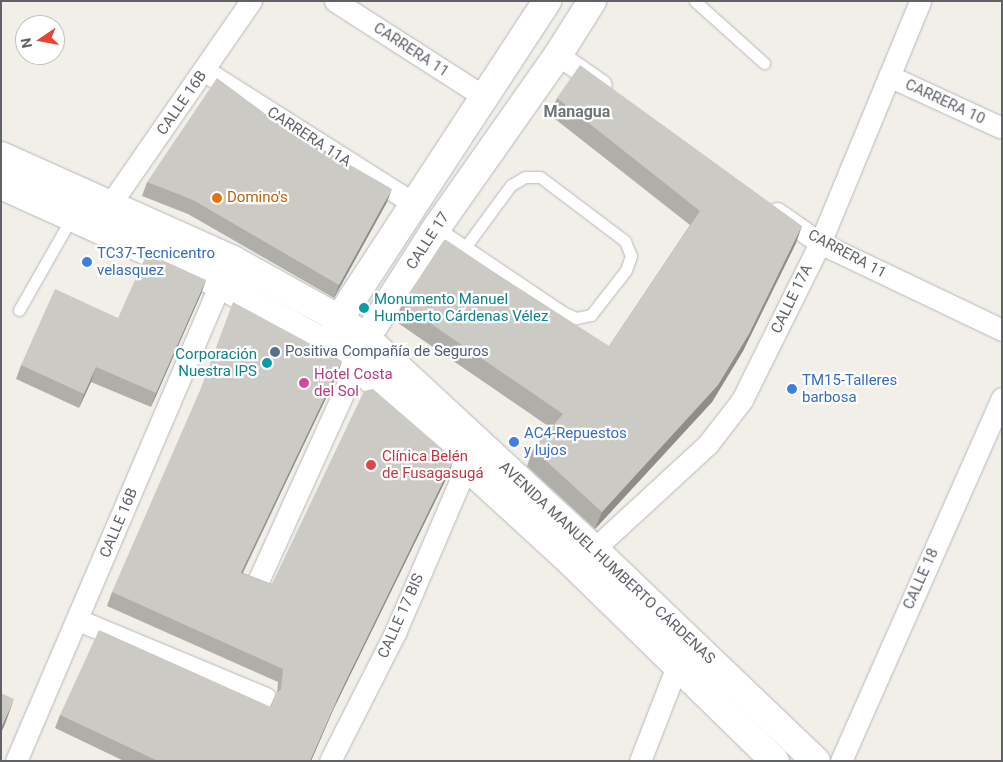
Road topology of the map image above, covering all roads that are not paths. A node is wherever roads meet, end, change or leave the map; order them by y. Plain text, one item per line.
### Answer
1 (251, 1) edge
2 (335, 1) edge
3 (547, 1) edge
4 (592, 1) edge
5 (695, 1) edge
6 (920, 1) edge
7 (558, 55) junction
8 (764, 63) dead end
9 (205, 70) junction
10 (889, 76) junction
11 (614, 95) edge
12 (486, 98) junction
13 (1002, 128) edge
14 (1, 156) edge
15 (1, 185) edge
16 (111, 203) junction
17 (413, 203) junction
18 (764, 203) edge
19 (72, 217) junction
20 (437, 227) junction
21 (820, 243) junction
22 (466, 246) junction
23 (220, 284) junction
24 (19, 310) dead end
25 (339, 319) junction
26 (1002, 330) edge
27 (366, 338) junction
28 (329, 346) junction
29 (356, 365) junction
30 (1002, 398) edge
31 (466, 467) junction
32 (594, 549) junction
33 (259, 580) edge
34 (78, 620) junction
35 (677, 666) junction
36 (265, 698) dead end
37 (16, 761) edge
38 (330, 761) edge
39 (640, 761) edge
40 (775, 761) edge
41 (816, 761) edge
42 (841, 761) edge

1 - 9 street, CALLE 16B
2 - 12 street, CARRERA 11
3 - 12 main road
4 - 7 main road, CALLE 17
5 - 8 lane
6 - 10 street, CALLE 17A
7 - 11 street
7 - 20 main road, CALLE 17
9 - 16 street, CALLE 16B
9 - 17 street, CARRERA 11A
10 - 13 street, CARRERA 10
10 - 21 street, CALLE 17A
12 - 17 main road
14 - 16 main road, AVENIDA MANUEL HUMBERTO CÁRDENAS
15 - 19 main road, AVENIDA MANUEL HUMBERTO CÁRDENAS
16 - 25 main road, AVENIDA MANUEL HUMBERTO CÁRDENAS
17 - 25 main road
18 - 21 street, CARRERA 11
19 - 23 main road, AVENIDA MANUEL HUMBERTO CÁRDENAS
19 - 24 lane
20 - 22 lane
20 - 27 main road, CALLE 17
21 - 26 street, CARRERA 11
21 - 32 street, CALLE 17A
22 - 22 lane
23 - 28 main road, AVENIDA MANUEL HUMBERTO CÁRDENAS
23 - 34 street, CALLE 16B
25 - 27 main road, AVENIDA MANUEL HUMBERTO CÁRDENAS
25 - 28 main road
27 - 29 main road, CALLE 17
27 - 32 main road, AVENIDA MANUEL HUMBERTO CÁRDENAS
28 - 29 main road, AVENIDA MANUEL HUMBERTO CÁRDENAS
29 - 31 main road, AVENIDA MANUEL HUMBERTO CÁRDENAS
29 - 33 street, CALLE 17
30 - 42 street, CALLE 18
31 - 35 main road, AVENIDA MANUEL HUMBERTO CÁRDENAS
31 - 38 street, CALLE 17 BIS
32 - 41 main road, AVENIDA MANUEL HUMBERTO CÁRDENAS
34 - 36 street
34 - 37 street, CALLE 16B
35 - 39 street
35 - 40 main road, AVENIDA MANUEL HUMBERTO CÁRDENAS

